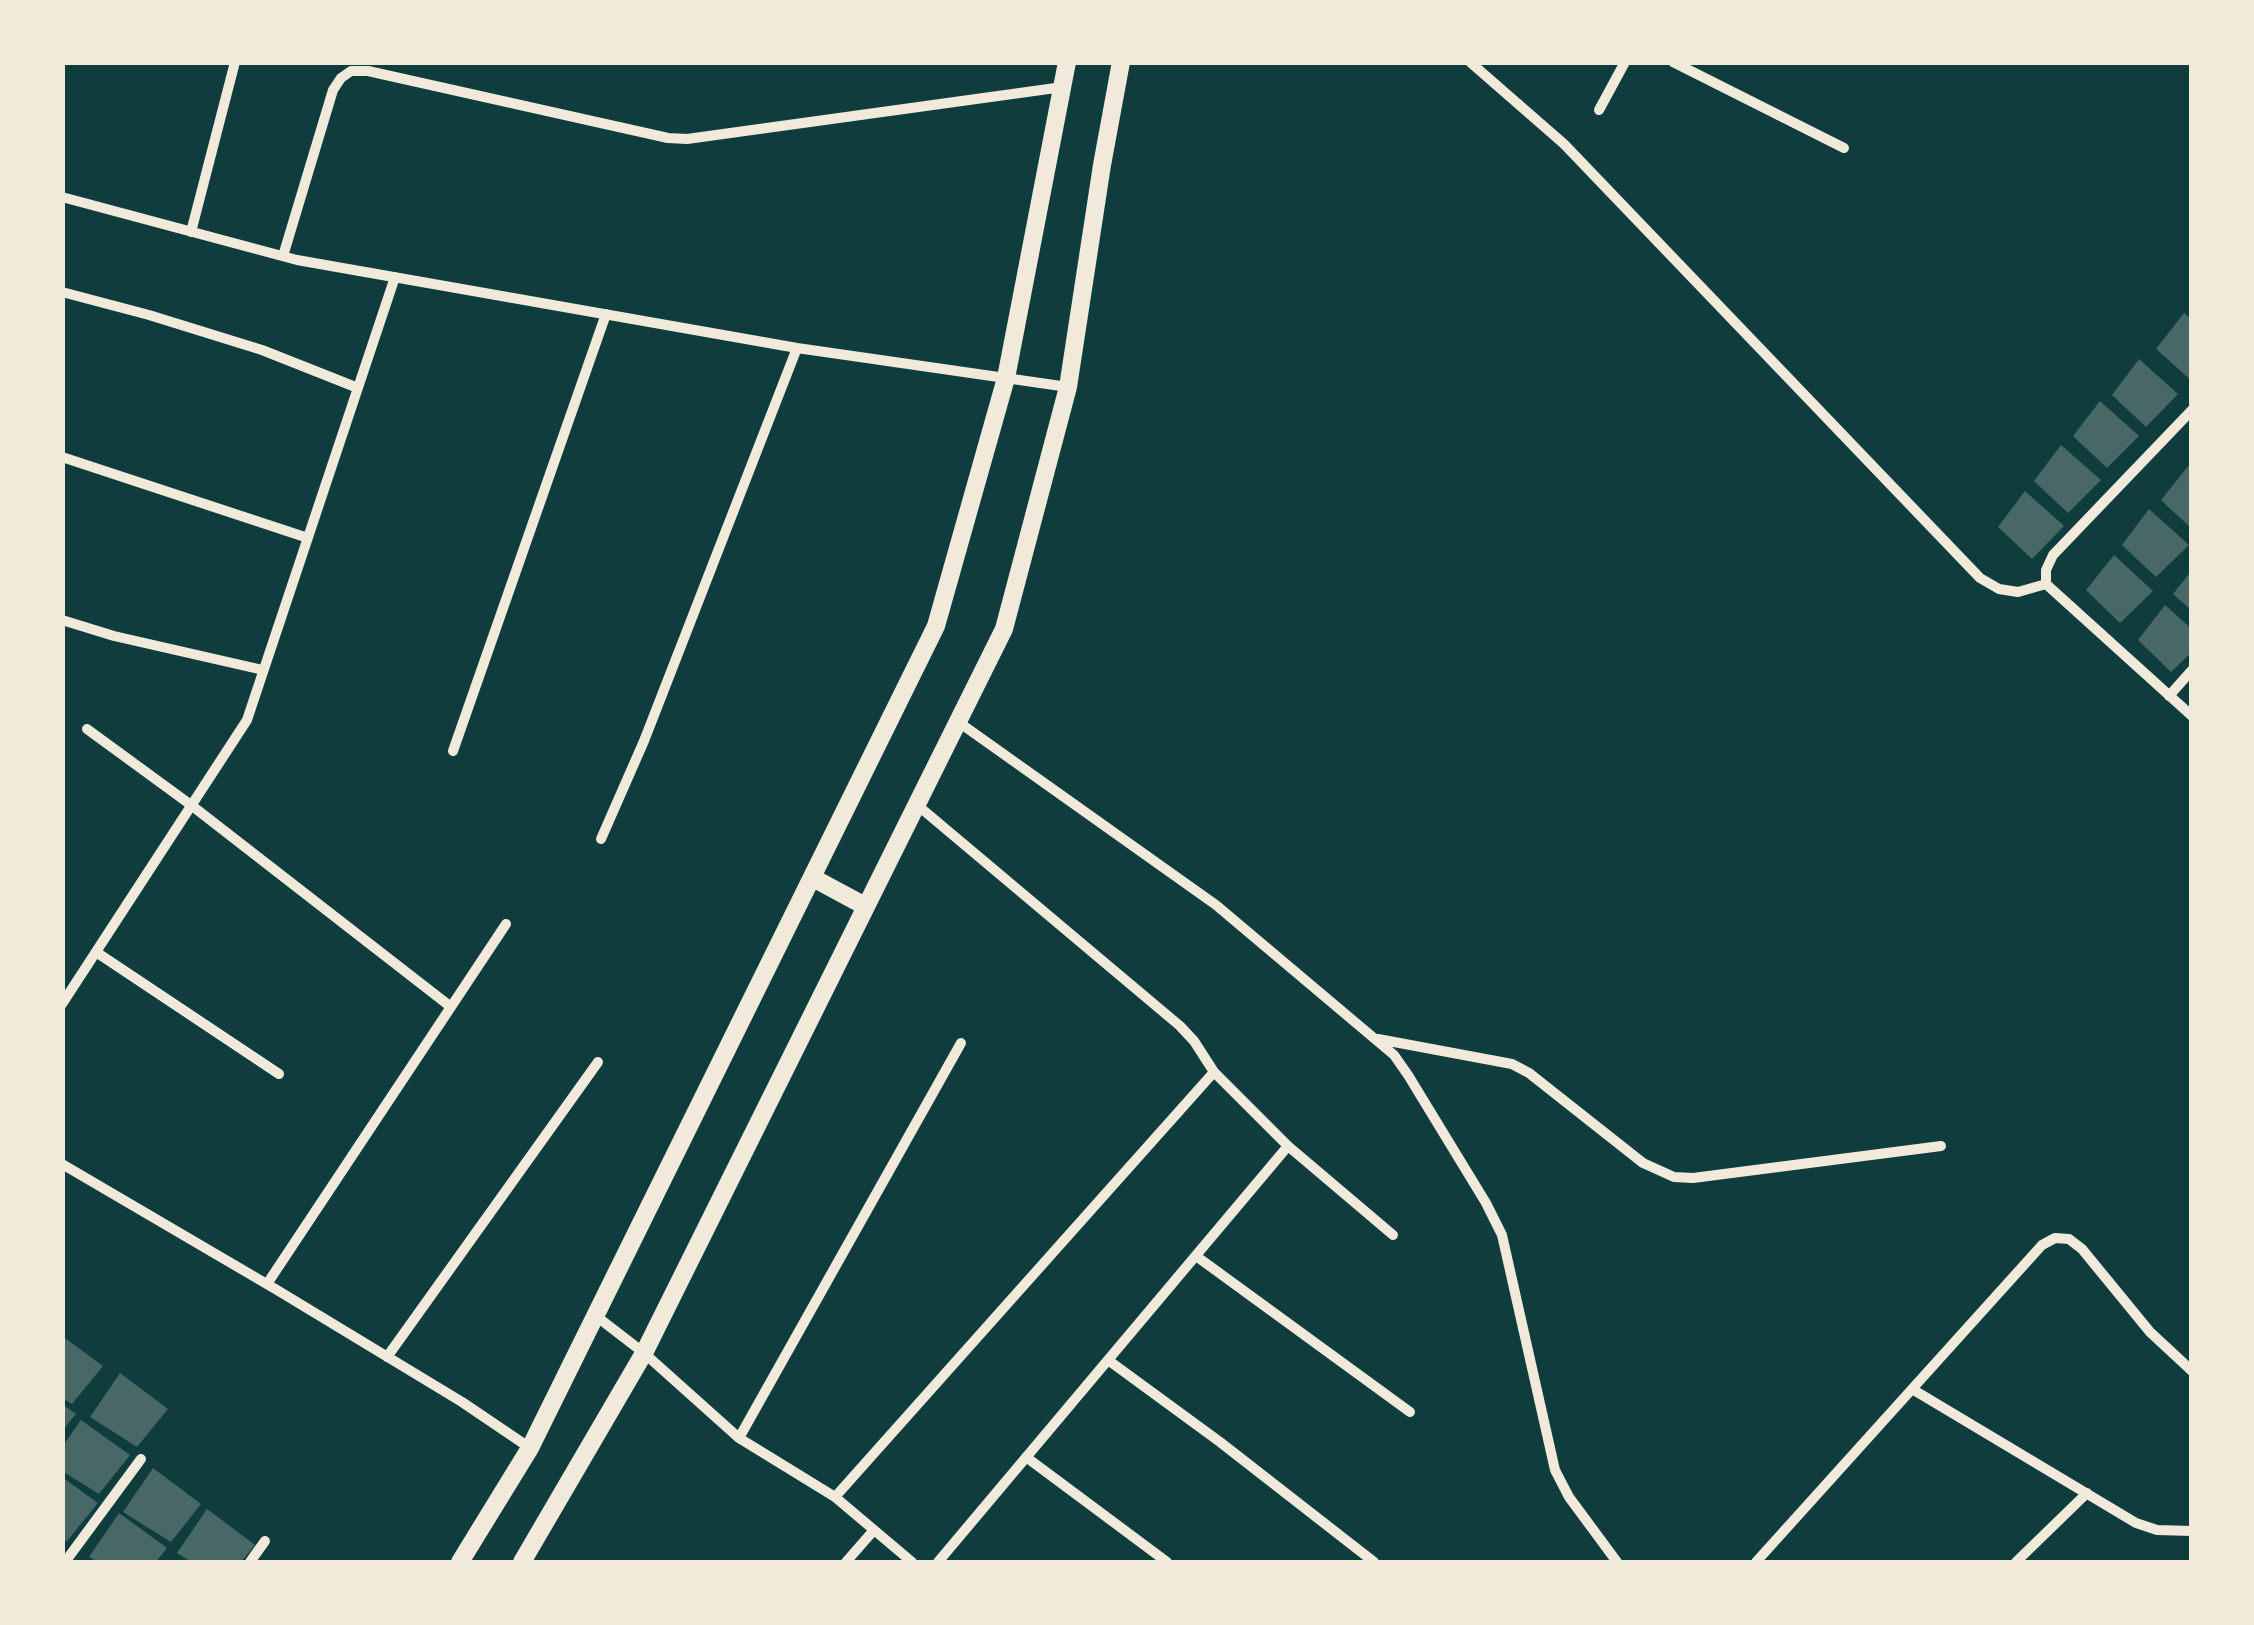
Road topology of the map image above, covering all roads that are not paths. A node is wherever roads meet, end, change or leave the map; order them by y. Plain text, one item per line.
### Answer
1 (235, 62) edge
2 (1067, 62) edge
3 (1121, 62) edge
4 (1470, 62) edge
5 (1625, 62) edge
6 (1673, 62) edge
7 (1063, 87) junction
8 (1599, 110) dead end
9 (1844, 148) dead end
10 (62, 197) edge
11 (191, 232) junction
12 (283, 256) junction
13 (395, 277) junction
14 (62, 292) edge
15 (606, 314) junction
16 (797, 348) junction
17 (1006, 378) junction
18 (1068, 387) junction
19 (358, 388) junction
20 (2192, 410) edge
21 (62, 458) edge
22 (308, 538) junction
23 (2046, 584) junction
24 (62, 620) edge
25 (263, 670) junction
26 (2192, 670) edge
27 (2168, 696) junction
28 (2192, 716) edge
29 (957, 721) junction
30 (87, 729) dead end
31 (453, 752) dead end
32 (916, 804) junction
33 (191, 805) junction
34 (601, 839) dead end
35 (813, 878) junction
36 (865, 906) junction
37 (506, 924) dead end
38 (96, 952) junction
39 (62, 1004) edge
40 (451, 1007) junction
41 (1376, 1038) junction
42 (961, 1043) dead end
43 (598, 1062) dead end
44 (1214, 1072) junction
45 (279, 1074) dead end
46 (1288, 1146) junction
47 (1941, 1146) dead end
48 (62, 1164) edge
49 (1393, 1235) dead end
50 (1196, 1256) junction
51 (267, 1284) junction
52 (596, 1316) junction
53 (644, 1353) junction
54 (387, 1357) junction
55 (1108, 1360) junction
56 (2192, 1371) edge
57 (1912, 1388) junction
58 (1410, 1412) dead end
59 (739, 1438) junction
60 (530, 1448) junction
61 (1026, 1457) junction
62 (141, 1459) dead end
63 (2087, 1493) junction
64 (835, 1497) junction
65 (874, 1530) junction
66 (2192, 1531) edge
67 (265, 1540) dead end
68 (65, 1562) edge
69 (250, 1562) edge
70 (460, 1562) edge
71 (522, 1562) edge
72 (846, 1562) edge
73 (912, 1562) edge
74 (938, 1562) edge
75 (1167, 1562) edge
76 (1374, 1562) edge
77 (1617, 1562) edge
78 (1756, 1562) edge
79 (2016, 1562) edge

1 - 11 street
2 - 7 street
3 - 18 street
4 - 23 street
5 - 8 street
6 - 9 street
7 - 12 street
7 - 17 street
10 - 11 street
11 - 12 street
12 - 13 street
13 - 15 street
13 - 19 street
14 - 19 street
15 - 16 street
15 - 31 street
16 - 17 street
16 - 34 street
17 - 18 street
17 - 35 street
18 - 29 street
19 - 22 street
20 - 23 street
21 - 22 street
22 - 25 street
23 - 27 street
24 - 25 street
25 - 33 street
26 - 27 street
27 - 28 street
29 - 32 street
29 - 41 street
30 - 33 street
32 - 36 street
32 - 44 street
33 - 38 street
33 - 40 street
35 - 36 street
35 - 52 street
36 - 53 street
37 - 40 street
38 - 39 street
38 - 45 street
40 - 51 street
41 - 47 street
41 - 77 street
42 - 59 street
43 - 54 street
44 - 46 street
44 - 64 street
46 - 49 street
46 - 50 street
48 - 51 street
50 - 55 street
50 - 58 street
51 - 54 street
52 - 53 street
52 - 60 street
53 - 59 street
53 - 71 street
54 - 60 street
55 - 61 street
55 - 76 street
56 - 57 street
57 - 63 street
57 - 78 street
59 - 64 street
60 - 70 street
61 - 74 street
61 - 75 street
62 - 68 street
63 - 66 street
63 - 79 street
64 - 65 street
65 - 72 street
65 - 73 street
67 - 69 street

